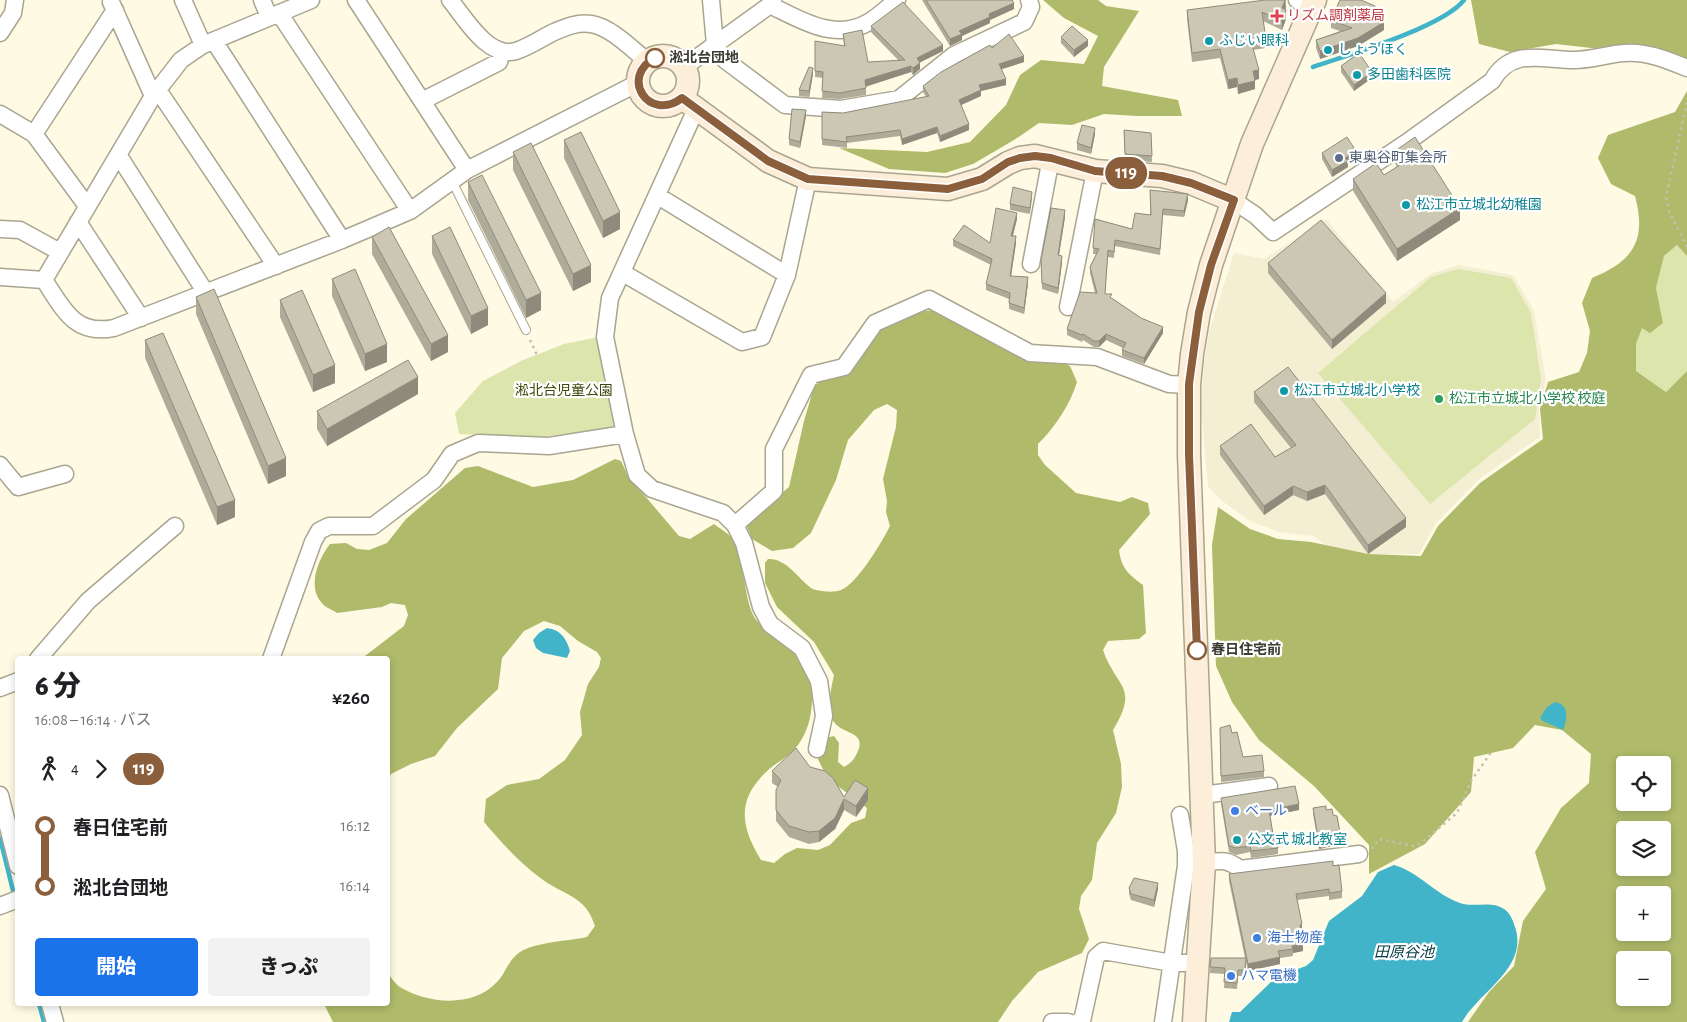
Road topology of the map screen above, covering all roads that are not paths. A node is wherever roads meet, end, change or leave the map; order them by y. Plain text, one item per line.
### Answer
1 (15, 0) edge
2 (183, 0) edge
3 (262, 0) edge
4 (311, 0) edge
5 (356, 0) edge
6 (450, 0) edge
7 (712, 0) edge
8 (896, 0) edge
9 (1029, 0) edge
10 (772, 3) edge
11 (1307, 3) edge
12 (112, 5) edge
13 (274, 15) junction
14 (0, 33) edge
15 (208, 43) junction
16 (715, 44) junction
17 (502, 51) junction
18 (648, 62) junction
19 (684, 67) junction
20 (1687, 68) edge
21 (638, 83) junction
22 (155, 93) junction
23 (422, 101) junction
24 (689, 102) junction
25 (0, 114) edge
26 (34, 134) junction
27 (119, 156) junction
28 (1051, 158) junction
29 (467, 170) junction
30 (1095, 171) junction
31 (808, 179) junction
32 (452, 181) junction
33 (658, 196) junction
34 (1234, 200) junction
35 (87, 206) junction
36 (410, 211) junction
37 (78, 222) junction
38 (0, 229) edge
39 (342, 240) junction
40 (60, 252) junction
41 (1031, 264) dead end
42 (276, 266) junction
43 (623, 273) junction
44 (787, 275) junction
45 (0, 277) edge
46 (44, 280) junction
47 (206, 293) junction
48 (1068, 307) dead end
49 (141, 318) junction
50 (526, 330) road end
51 (1189, 384) junction
52 (625, 434) junction
53 (0, 465) edge
54 (65, 474) dead end
55 (735, 525) junction
56 (175, 526) dead end
57 (41, 656) edge
58 (272, 656) edge
59 (15, 682) edge
60 (0, 688) edge
61 (817, 749) dead end
62 (1269, 786) dead end
63 (0, 794) edge
64 (1203, 796) junction
65 (1180, 815) dead end
66 (15, 854) edge
67 (1359, 854) road end
68 (1204, 863) junction
69 (15, 900) edge
70 (0, 906) edge
71 (1198, 963) junction
72 (1172, 964) junction
73 (50, 1006) edge
74 (54, 1022) edge
75 (1052, 1022) edge
76 (1068, 1022) edge
77 (1077, 1022) edge
78 (1163, 1022) edge
79 (1194, 1022) edge

1 - 14 street
2 - 15 street
3 - 13 street
4 - 13 street
5 - 23 street
6 - 17 street
7 - 16 street
8 - 10 street
9 - 16 street
10 - 16 street
11 - 34 street
12 - 22 street
12 - 26 street
13 - 15 street
13 - 36 street
15 - 22 street
15 - 39 street
16 - 19 street
17 - 18 street
17 - 23 street
18 - 19 street
18 - 21 street
19 - 24 street
20 - 34 street
21 - 24 street
21 - 29 street
22 - 27 street
22 - 42 street
23 - 29 street
24 - 31 street
24 - 33 street
25 - 26 street
26 - 35 street
27 - 35 street
27 - 47 street
28 - 30 street
28 - 31 street
28 - 41 street
29 - 32 street
30 - 34 street
30 - 48 street
31 - 44 street
32 - 36 street
32 - 50 lane
33 - 43 street
33 - 44 street
34 - 51 street
35 - 37 street
36 - 39 street
37 - 40 street
37 - 49 street
38 - 40 street
39 - 42 street
40 - 46 street
42 - 47 street
43 - 44 street
43 - 52 street
45 - 46 street
46 - 49 street
47 - 49 street
51 - 55 street
51 - 64 street
52 - 55 street
52 - 58 street
53 - 54 street
55 - 61 street
56 - 57 street
59 - 60 street
62 - 64 street
63 - 66 street
64 - 68 street
65 - 72 street
67 - 68 street
68 - 71 street
69 - 70 street
71 - 72 street
71 - 79 street
72 - 77 street
72 - 78 street
73 - 74 street
75 - 76 street

